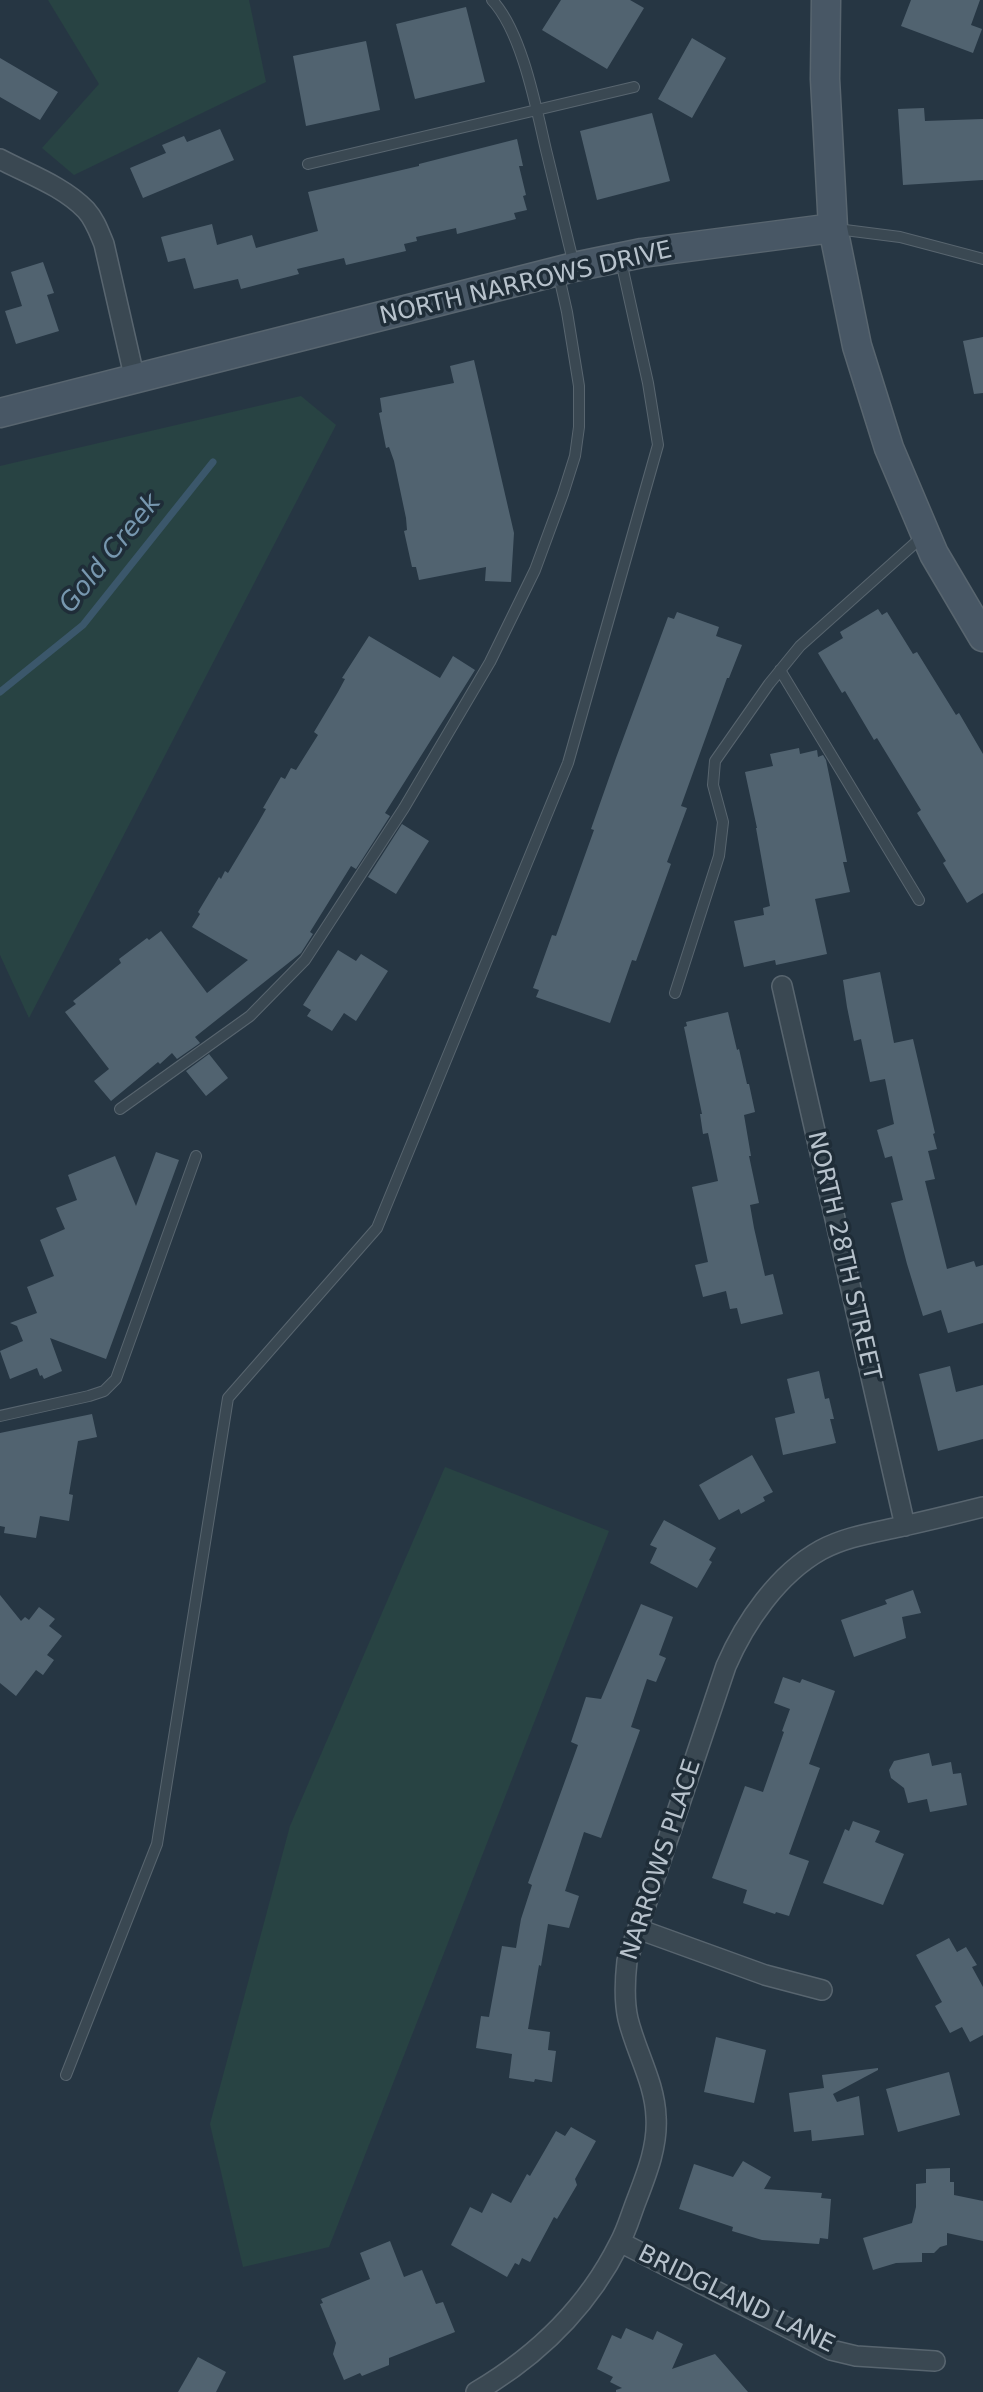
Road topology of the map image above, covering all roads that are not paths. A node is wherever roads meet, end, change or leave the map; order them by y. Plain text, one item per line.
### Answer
1 (492, 0) edge
2 (826, 0) edge
3 (634, 87) dead end
4 (537, 110) junction
5 (0, 159) edge
6 (308, 164) dead end
7 (833, 228) junction
8 (620, 257) junction
9 (983, 258) edge
10 (566, 269) junction
11 (135, 380) junction
12 (0, 413) edge
13 (925, 533) junction
14 (983, 637) edge
15 (780, 670) junction
16 (919, 901) dead end
17 (782, 986) dead end
18 (675, 993) dead end
19 (120, 1110) dead end
20 (196, 1156) dead end
21 (0, 1416) edge
22 (983, 1507) edge
23 (905, 1526) junction
24 (638, 1929) junction
25 (822, 1990) dead end
26 (66, 2075) dead end
27 (620, 2242) junction
28 (936, 2361) dead end
29 (476, 2392) edge

1 - 4 lane
2 - 7 street
3 - 4 lane
4 - 6 lane
4 - 10 lane
5 - 11 street
7 - 8 street, NORTH NARROWS DRIVE
7 - 9 lane
7 - 13 street
8 - 10 street, NORTH NARROWS DRIVE
8 - 26 lane
10 - 11 street, NORTH NARROWS DRIVE
10 - 19 lane
11 - 12 street, NORTH NARROWS DRIVE
13 - 14 street
13 - 15 lane
15 - 16 lane
15 - 18 lane
17 - 23 street, NORTH 28TH STREET
20 - 21 lane
22 - 23 street, NARROWS PLACE
23 - 24 street, NARROWS PLACE
24 - 25 street
24 - 27 street, NARROWS PLACE
27 - 28 street, BRIDGLAND LANE
27 - 29 street, NARROWS PLACE

